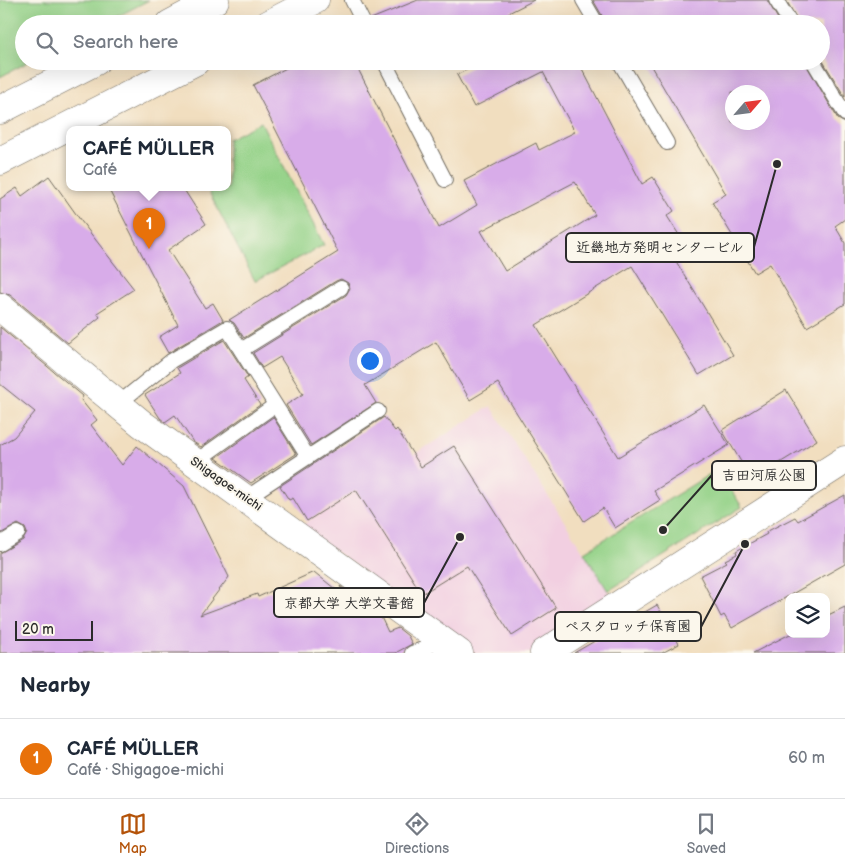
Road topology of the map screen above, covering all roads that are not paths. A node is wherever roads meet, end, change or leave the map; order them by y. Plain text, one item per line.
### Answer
1 (216, 0) edge
2 (315, 0) edge
3 (352, 0) edge
4 (583, 0) edge
5 (776, 0) edge
6 (187, 15) edge
7 (286, 15) edge
8 (360, 15) edge
9 (592, 15) edge
10 (785, 15) edge
11 (78, 70) edge
12 (178, 70) edge
13 (389, 70) edge
14 (624, 70) edge
15 (818, 70) edge
16 (0, 110) edge
17 (845, 114) edge
18 (69, 126) edge
19 (66, 127) edge
20 (667, 143) dead end
21 (0, 161) edge
22 (445, 180) dead end
23 (341, 288) dead end
24 (0, 307) edge
25 (241, 350) junction
26 (118, 404) junction
27 (275, 405) junction
28 (378, 412) dead end
29 (308, 457) junction
30 (845, 460) edge
31 (195, 462) junction
32 (246, 498) junction
33 (18, 533) dead end
34 (0, 544) edge
35 (451, 647) edge
36 (412, 653) edge
37 (544, 653) edge

1 - 6 street
2 - 7 street
3 - 8 lane
4 - 9 lane
5 - 10 lane
11 - 16 street
12 - 18 street
13 - 22 lane
14 - 20 lane
15 - 17 lane
19 - 21 street
23 - 25 lane
24 - 26 street, Shigagoe-michi
25 - 26 lane
25 - 27 lane
26 - 31 street, Shigagoe-michi
27 - 29 lane
27 - 31 lane
28 - 29 lane
29 - 32 lane
30 - 37 street
31 - 32 street, Shigagoe-michi
32 - 35 street, Shigagoe-michi
33 - 34 lane
35 - 36 lane

